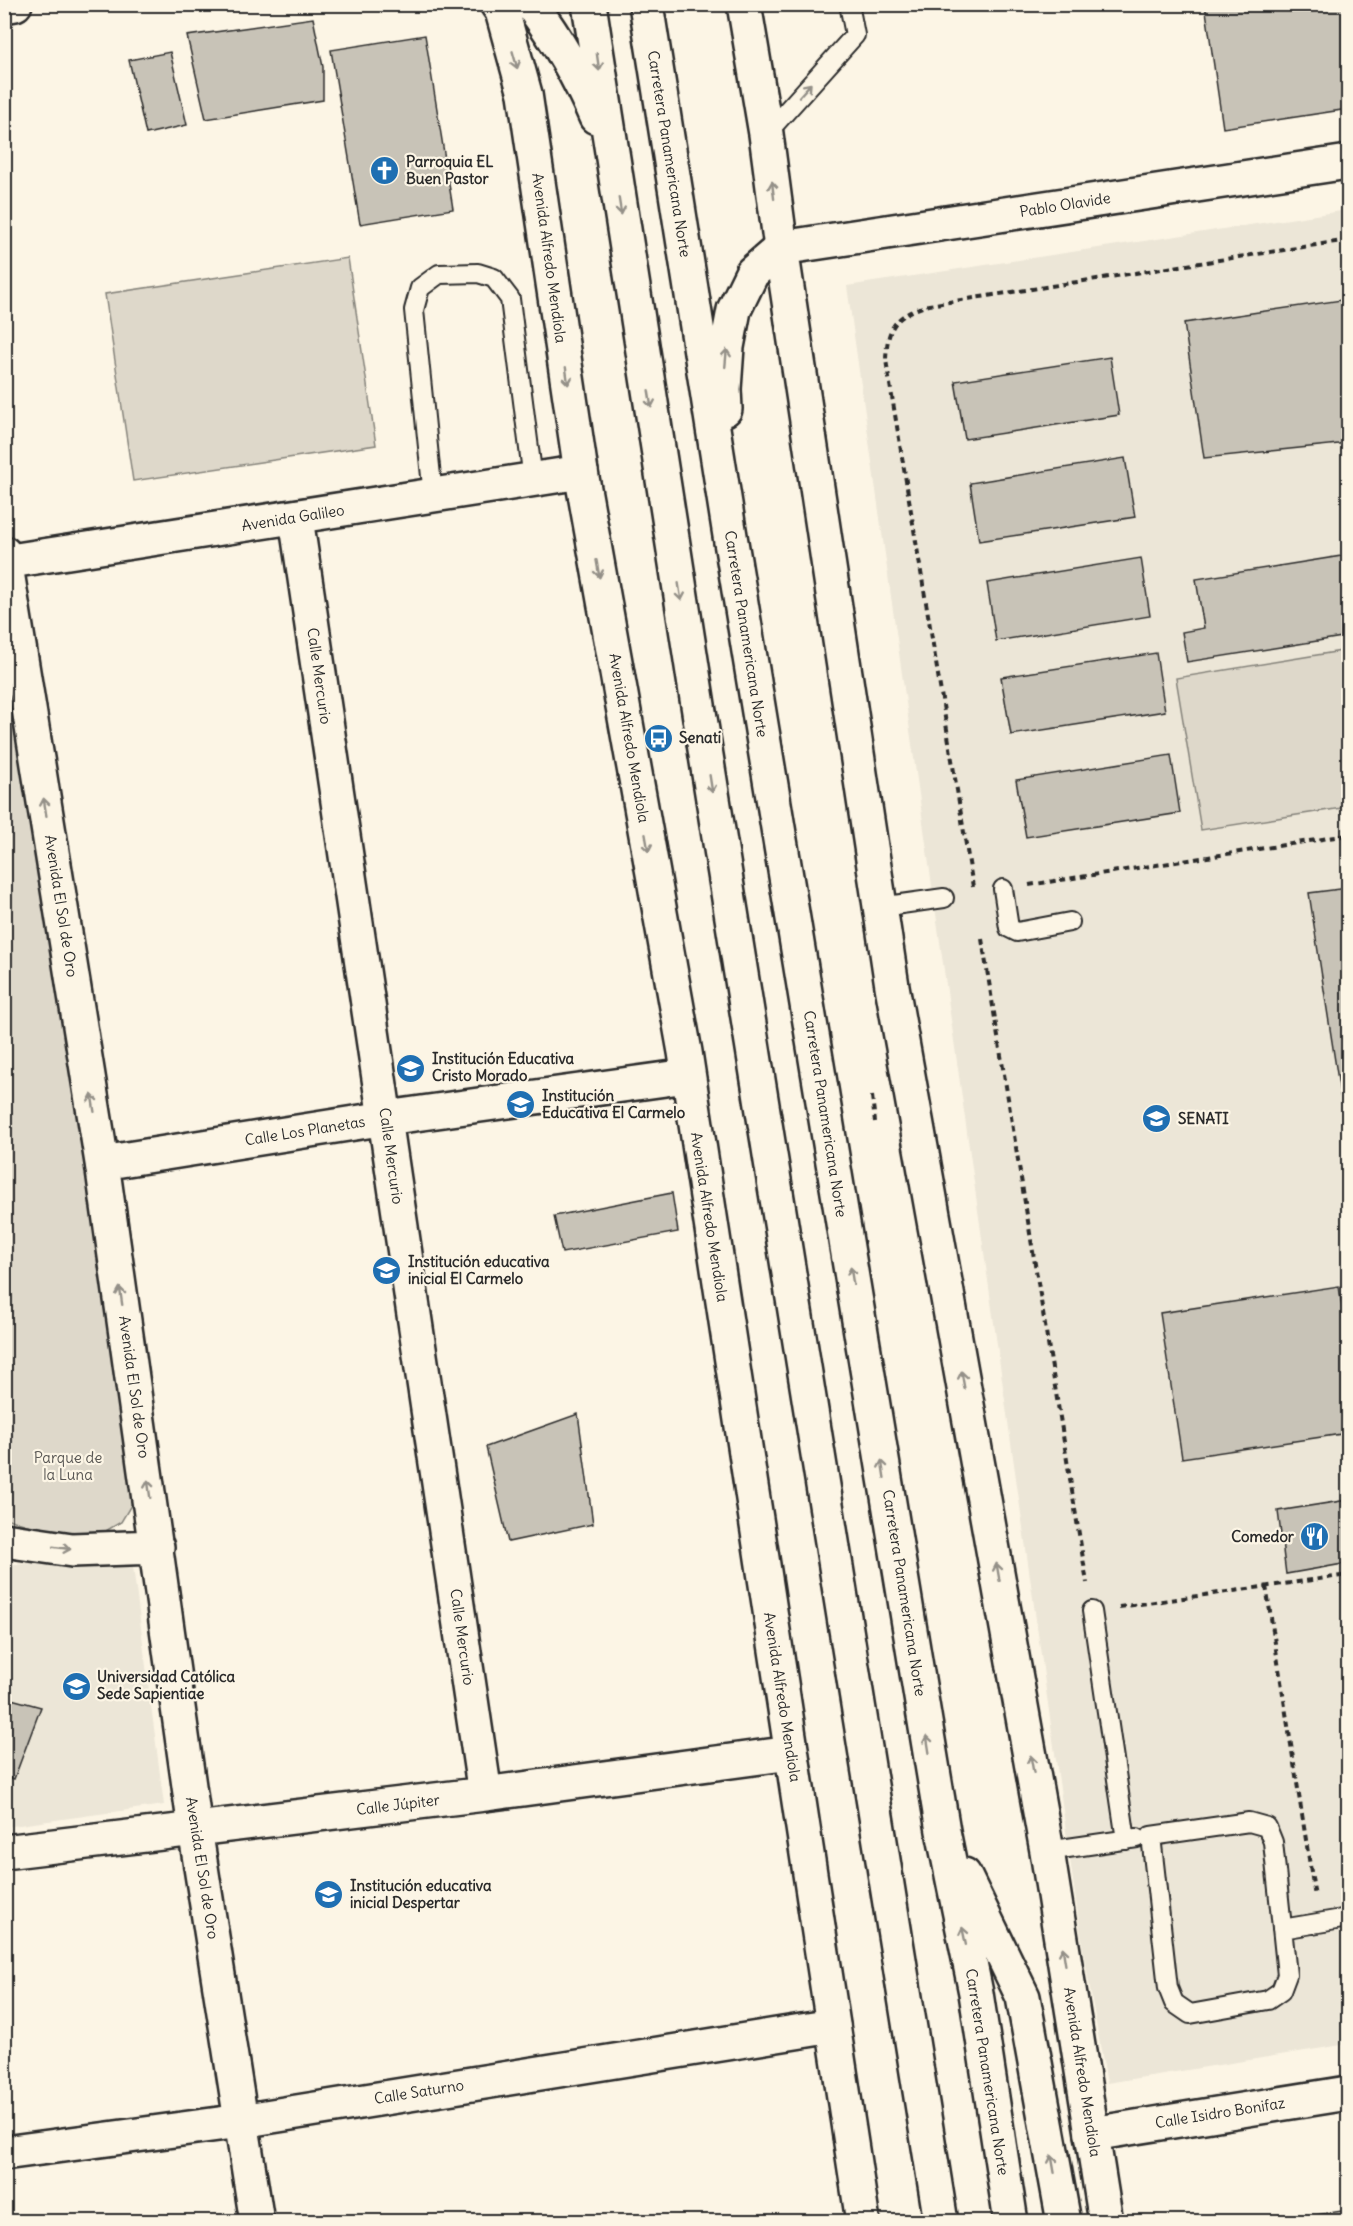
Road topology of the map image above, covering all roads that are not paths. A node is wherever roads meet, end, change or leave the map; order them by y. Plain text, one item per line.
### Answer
1 (15, 4) edge
2 (497, 4) edge
3 (531, 4) edge
4 (589, 4) edge
5 (646, 4) edge
6 (744, 4) edge
7 (849, 4) edge
8 (4, 6) edge
9 (766, 134) junction
10 (611, 148) junction
11 (1348, 162) edge
12 (781, 248) junction
13 (581, 472) junction
14 (533, 480) junction
15 (433, 496) junction
16 (296, 518) junction
17 (731, 542) junction
18 (5, 559) edge
19 (1002, 889) road end
20 (944, 898) dead end
21 (880, 908) junction
22 (1070, 922) dead end
23 (687, 1076) junction
24 (386, 1118) junction
25 (102, 1163) junction
26 (4, 1540) edge
27 (157, 1547) junction
28 (1092, 1611) road end
29 (791, 1753) junction
30 (485, 1794) junction
31 (195, 1828) junction
32 (943, 1831) junction
33 (1151, 1836) junction
34 (1126, 1840) junction
35 (1047, 1851) junction
36 (4, 1852) edge
37 (1348, 1918) edge
38 (1282, 1929) junction
39 (833, 2026) junction
40 (1348, 2093) edge
41 (241, 2121) junction
42 (1092, 2134) junction
43 (4, 2153) edge
44 (930, 2156) junction
45 (257, 2222) edge
46 (863, 2222) edge
47 (927, 2222) edge
48 (941, 2222) edge
49 (1011, 2222) edge
50 (1064, 2222) edge
51 (1106, 2222) edge

1 - 8 main road
2 -> 13 main road, Avenida Alfredo Mendiola
3 - 10 main road
4 -> 10 main road
5 - 17 main road, Carretera Panamericana Norte
6 - 9 main road, Avenida Alfredo Mendiola
9 -> 7 lane
12 -> 9 main road, Avenida Alfredo Mendiola
10 -> 44 main road
11 - 12 main road, Pablo Olavide
17 -> 12 main road
12 - 21 main road, Avenida Alfredo Mendiola
13 - 14 main road, Avenida Galileo
13 -> 23 main road, Avenida Alfredo Mendiola
14 - 15 main road, Avenida Galileo
14 - 15 lane
15 - 16 main road, Avenida Galileo
16 - 18 main road, Avenida Galileo
16 - 24 main road, Calle Mercurio
32 -> 17 main road, Carretera Panamericana Norte
25 -> 18 main road, Avenida El Sol de Oro
19 - 22 lane
20 - 21 lane
35 -> 21 main road, Avenida Alfredo Mendiola
23 - 24 main road, Calle Los Planetas
23 - 29 main road, Avenida Alfredo Mendiola
24 - 25 main road, Calle Los Planetas
24 - 30 main road, Calle Mercurio
27 -> 25 main road, Avenida El Sol de Oro
26 -> 27 main road
27 - 31 main road, Avenida El Sol de Oro
28 - 34 lane
29 - 30 main road, Calle Júpiter
29 - 39 main road, Avenida Alfredo Mendiola
30 - 31 main road, Calle Júpiter
31 - 36 main road, Calle Júpiter
31 - 41 main road, Avenida El Sol de Oro
49 -> 32 main road, Carretera Panamericana Norte
50 -> 32 main road
33 - 34 lane
33 - 38 lane
33 - 38 lane
34 - 35 lane
42 -> 35 main road, Avenida Alfredo Mendiola
37 - 38 lane
39 - 41 main road, Calle Saturno
39 - 46 main road, Avenida Alfredo Mendiola
40 - 42 main road, Calle Isidro Bonifaz
41 - 43 main road, Calle Saturno
41 - 45 main road, Avenida El Sol de Oro
42 - 51 main road, Avenida Alfredo Mendiola
44 - 47 main road
44 - 48 main road

